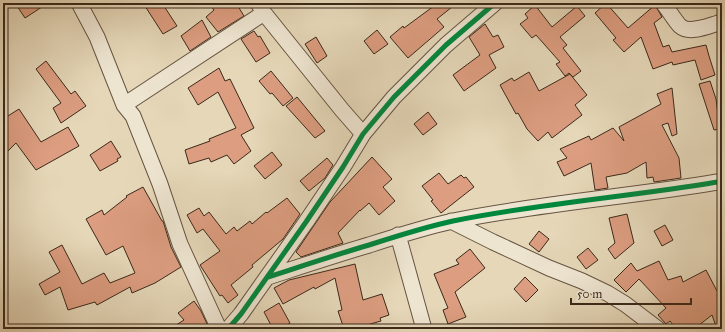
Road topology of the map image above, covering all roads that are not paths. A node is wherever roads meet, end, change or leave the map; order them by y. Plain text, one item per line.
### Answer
1 (79, 3) edge
2 (495, 3) edge
3 (663, 3) edge
4 (261, 8) edge
5 (722, 22) edge
6 (124, 105) junction
7 (363, 134) junction
8 (722, 181) edge
9 (451, 221) junction
10 (398, 236) junction
11 (268, 277) junction
12 (219, 329) edge
13 (228, 329) edge
14 (424, 329) edge
15 (658, 329) edge

1 - 6 street
2 - 7 street
3 - 5 street
4 - 6 street
4 - 7 street
6 - 12 street
7 - 11 street
8 - 9 street
9 - 10 street
9 - 15 street
10 - 11 street
10 - 14 street
11 - 13 street

